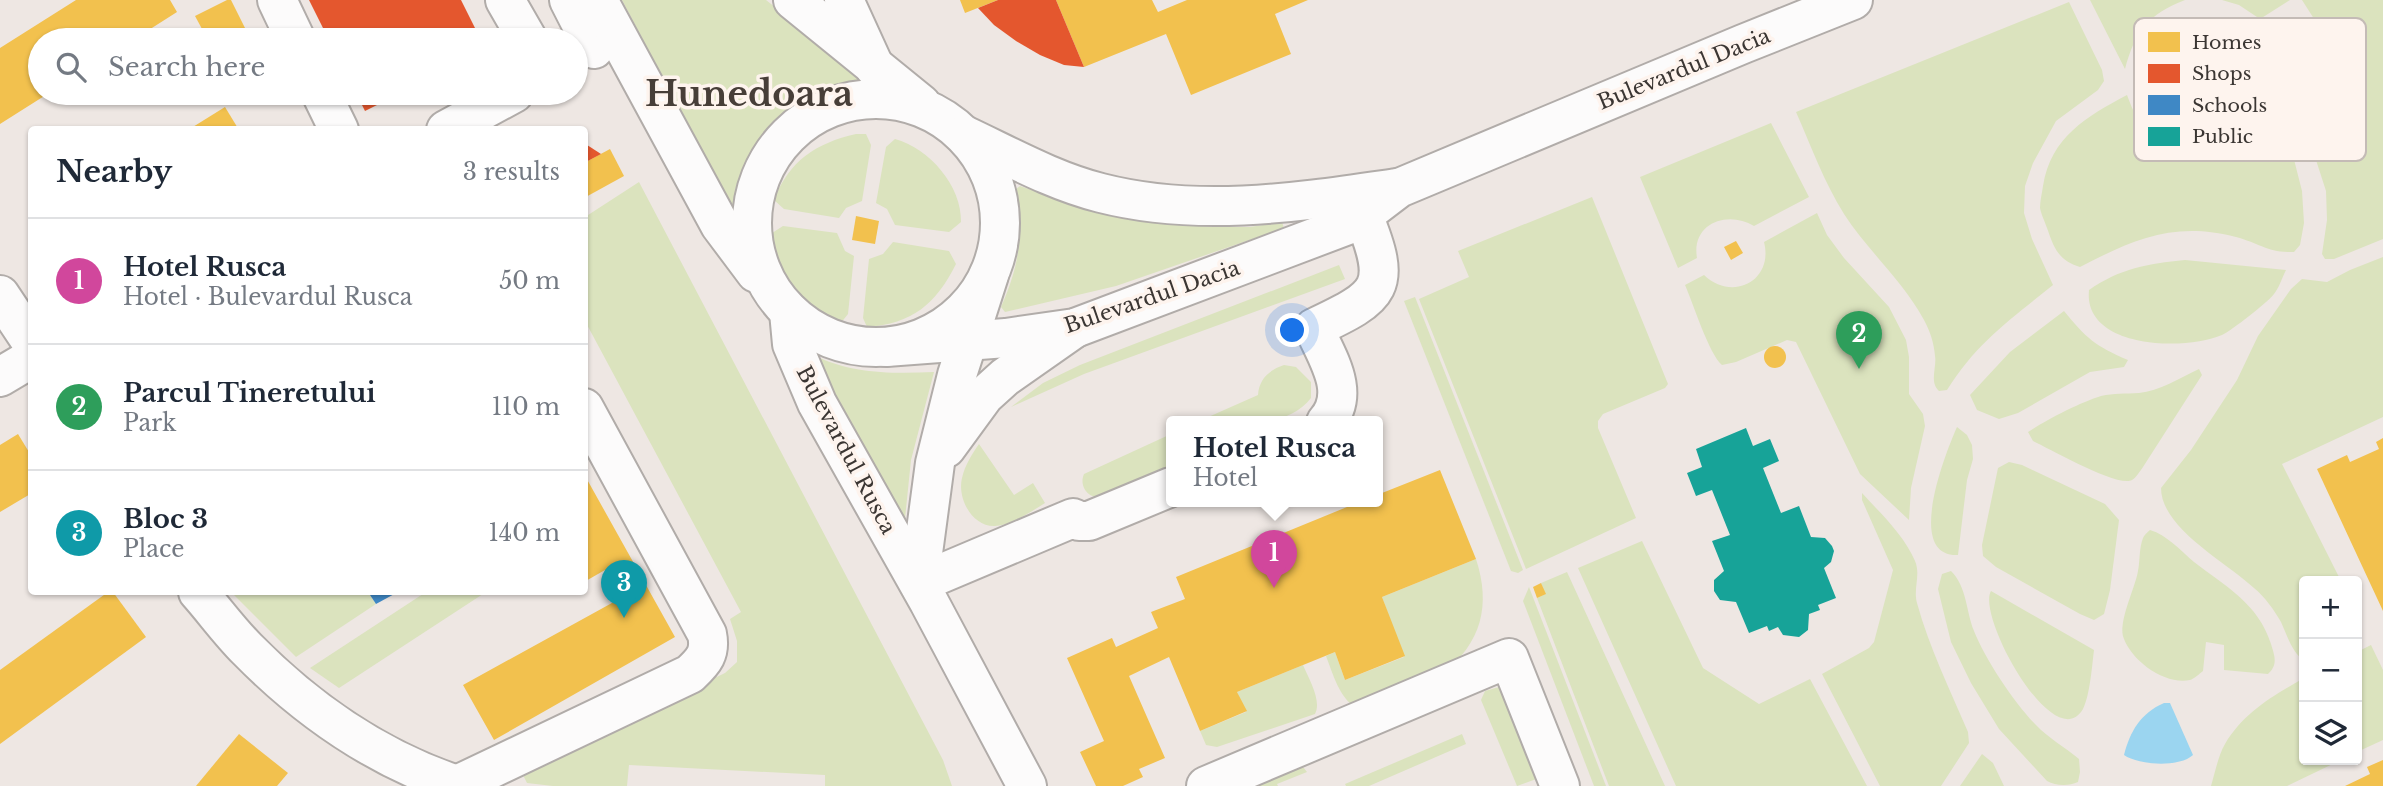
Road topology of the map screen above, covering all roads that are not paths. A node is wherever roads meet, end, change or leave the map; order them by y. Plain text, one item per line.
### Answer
1 (277, 0) edge
2 (505, 0) edge
3 (569, 0) edge
4 (598, 0) edge
5 (793, 0) edge
6 (844, 0) edge
7 (1853, 0) edge
8 (290, 28) edge
9 (521, 28) edge
10 (585, 28) edge
11 (596, 48) edge
12 (875, 68) junction
13 (327, 105) edge
14 (492, 105) edge
15 (928, 109) junction
16 (337, 126) edge
17 (453, 126) edge
18 (964, 134) junction
19 (1399, 188) junction
20 (1363, 215) junction
21 (989, 275) junction
22 (0, 295) edge
23 (779, 300) junction
24 (1075, 328) junction
25 (28, 337) edge
26 (968, 342) junction
27 (886, 347) junction
28 (28, 360) edge
29 (0, 377) edge
30 (588, 415) edge
31 (1331, 416) edge
32 (935, 463) junction
33 (1166, 489) edge
34 (919, 583) junction
35 (201, 595) edge
36 (458, 786) edge
37 (1027, 786) edge
38 (1206, 786) edge
39 (1560, 786) edge

1 - 8 main road
2 - 9 main road
3 - 10 main road
4 - 11 main road
5 - 12 main road
6 - 12 main road
7 - 19 main road, Bulevardul Dacia
11 - 23 main road
12 - 15 main road
13 - 16 main road
14 - 17 main road
15 - 18 main road
15 - 23 main road
18 - 19 main road, Bulevardul Dacia
18 - 21 main road
19 - 20 main road, Bulevardul Dacia
20 - 24 main road, Bulevardul Dacia
20 - 31 main road
21 - 26 main road, Bulevardul Rusca
21 - 27 main road
22 - 25 main road
23 - 27 main road
23 - 34 main road, Bulevardul Rusca
24 - 26 main road, Bulevardul Dacia
24 - 32 main road, Bulevardul Rusca
26 - 27 main road, Bulevardul Dacia
26 - 32 main road, Bulevardul Rusca
28 - 29 main road
30 - 36 main road
32 - 34 main road, Bulevardul Rusca
33 - 34 main road
34 - 37 main road, Bulevardul Rusca
35 - 36 main road
38 - 39 main road

